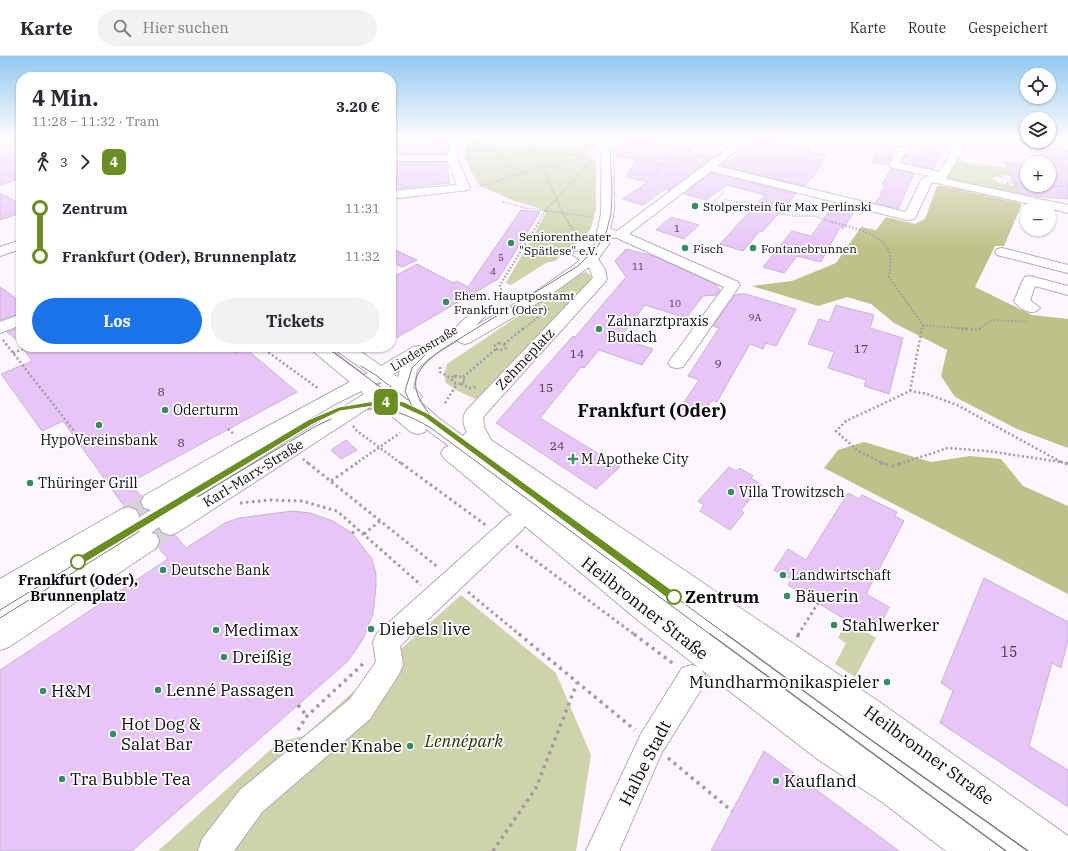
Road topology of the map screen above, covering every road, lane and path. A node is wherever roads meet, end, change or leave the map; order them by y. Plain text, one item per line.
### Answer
1 (459, 175) edge
2 (516, 175) edge
3 (546, 175) edge
4 (580, 175) edge
5 (605, 175) edge
6 (698, 175) edge
7 (742, 175) edge
8 (931, 175) edge
9 (942, 175) edge
10 (998, 175) edge
11 (941, 178) junction
12 (1014, 182) junction
13 (1020, 182) edge
14 (1005, 184) dead end
15 (1056, 186) edge
16 (476, 187) dead end
17 (1068, 187) edge
18 (726, 191) dead end
19 (396, 195) edge
20 (556, 199) junction
21 (724, 199) dead end
22 (503, 202) dead end
23 (1068, 209) edge
24 (545, 211) junction
25 (704, 211) dead end
26 (563, 214) junction
27 (605, 226) junction
28 (620, 235) junction
29 (16, 246) edge
30 (0, 252) edge
31 (1002, 252) dead end
32 (585, 254) junction
33 (1068, 269) edge
34 (538, 280) dead end
35 (1068, 291) edge
36 (504, 300) joint
37 (550, 308) dead end
38 (1032, 308) dead end
39 (479, 314) junction
40 (1028, 322) dead end
41 (16, 323) edge
42 (923, 325) junction
43 (2, 334) edge
44 (491, 342) dead end
45 (496, 344) junction
46 (504, 344) junction
47 (496, 349) junction
48 (16, 352) edge
49 (268, 352) edge
50 (326, 352) edge
51 (350, 352) edge
52 (13, 353) junction
53 (677, 363) dead end
54 (440, 367) dead end
55 (454, 377) junction
56 (463, 377) junction
57 (457, 384) junction
58 (391, 385) junction
59 (320, 390) dead end
60 (910, 392) junction
61 (393, 407) junction
62 (348, 410) junction
63 (439, 414) junction
64 (307, 422) junction
65 (228, 429) dead end
66 (357, 431) dead end
67 (401, 432) dead end
68 (78, 436) dead end
69 (238, 438) dead end
70 (484, 445) junction
71 (379, 447) junction
72 (300, 457) dead end
73 (256, 458) junction
74 (1061, 462) junction
75 (1068, 464) edge
76 (330, 481) junction
77 (152, 502) tunnel mouth
78 (233, 503) dead end
79 (128, 516) tunnel mouth
80 (380, 521) junction
81 (170, 526) tunnel mouth
82 (508, 529) junction
83 (358, 530) junction
84 (352, 533) dead end
85 (364, 534) junction
86 (148, 541) tunnel mouth
87 (454, 580) junction
88 (0, 592) edge
89 (436, 597) junction
90 (818, 603) dead end
91 (0, 614) edge
92 (800, 632) dead end
93 (0, 638) edge
94 (692, 678) joint
95 (577, 682) junction
96 (298, 705) dead end
97 (307, 716) dead end
98 (651, 744) junction
99 (732, 811) dead end
100 (214, 851) edge
101 (493, 851) edge
102 (602, 851) edge
103 (973, 851) edge
104 (1018, 851) edge
105 (1062, 851) edge

1 - 19 street
2 - 16 path
3 - 20 path
4 - 20 path
5 - 27 street, Lindenstraße
6 - 28 street
7 - 11 street
8 - 11 street
9 - 11 street
10 - 12 path
11 - 23 street
12 - 13 path
12 - 14 path
15 - 17 path
18 - 25 path
20 - 24 path
20 - 26 path
21 - 42 path
22 - 24 path
24 - 26 path
24 - 36 path
26 - 27 path
26 - 32 path
27 - 28 street
27 - 32 street, Lindenstraße
28 - 53 street
29 - 30 street
31 - 33 street
32 - 34 street, Lindenstraße
32 - 58 street, Lindenstraße
32 - 70 street, Zehmeplatz
35 - 38 street
36 - 39 street, Lindenstraße
37 - 46 path
39 - 58 street, Lindenstraße
39 - 58 street
40 - 42 path
41 - 43 street
42 - 60 path
43 - 52 path
44 - 45 path
45 - 46 path
45 - 47 path
46 - 47 path
47 - 56 path
48 - 52 path
49 - 59 path
50 - 58 street
51 - 58 street
52 - 68 path
54 - 55 path
55 - 56 path
55 - 57 path
56 - 57 path
57 - 63 path
58 - 61 street, Heilbronner Straße
58 - 62 street, Karl-Marx-Straße
58 - 63 street
58 - 64 street, Karl-Marx-Straße
58 - 70 street, Heilbronner Straße
60 - 74 path
60 - 74 path
61 - 62 street
61 - 63 street
61 - 103 street, Heilbronner Straße
62 - 64 street
62 - 73 street
62 - 81 street, Karl-Marx-Straße
63 - 104 street
64 - 73 street
64 - 77 street, Karl-Marx-Straße
65 - 69 path
66 - 71 path
67 - 71 path
70 - 105 street, Heilbronner Straße
71 - 76 path
71 - 82 path
72 - 76 path
73 - 91 street
74 - 75 path
76 - 80 path
78 - 83 path
79 - 88 street
80 - 85 path
80 - 87 path
82 - 87 street
82 - 94 path
83 - 84 path
83 - 85 path
85 - 89 path
86 - 93 street
87 - 89 street
87 - 95 path
89 - 100 street
90 - 92 path
94 - 98 street, Halbe Stadt
95 - 98 path
95 - 101 path
96 - 97 path
98 - 99 path
98 - 102 street, Halbe Stadt

